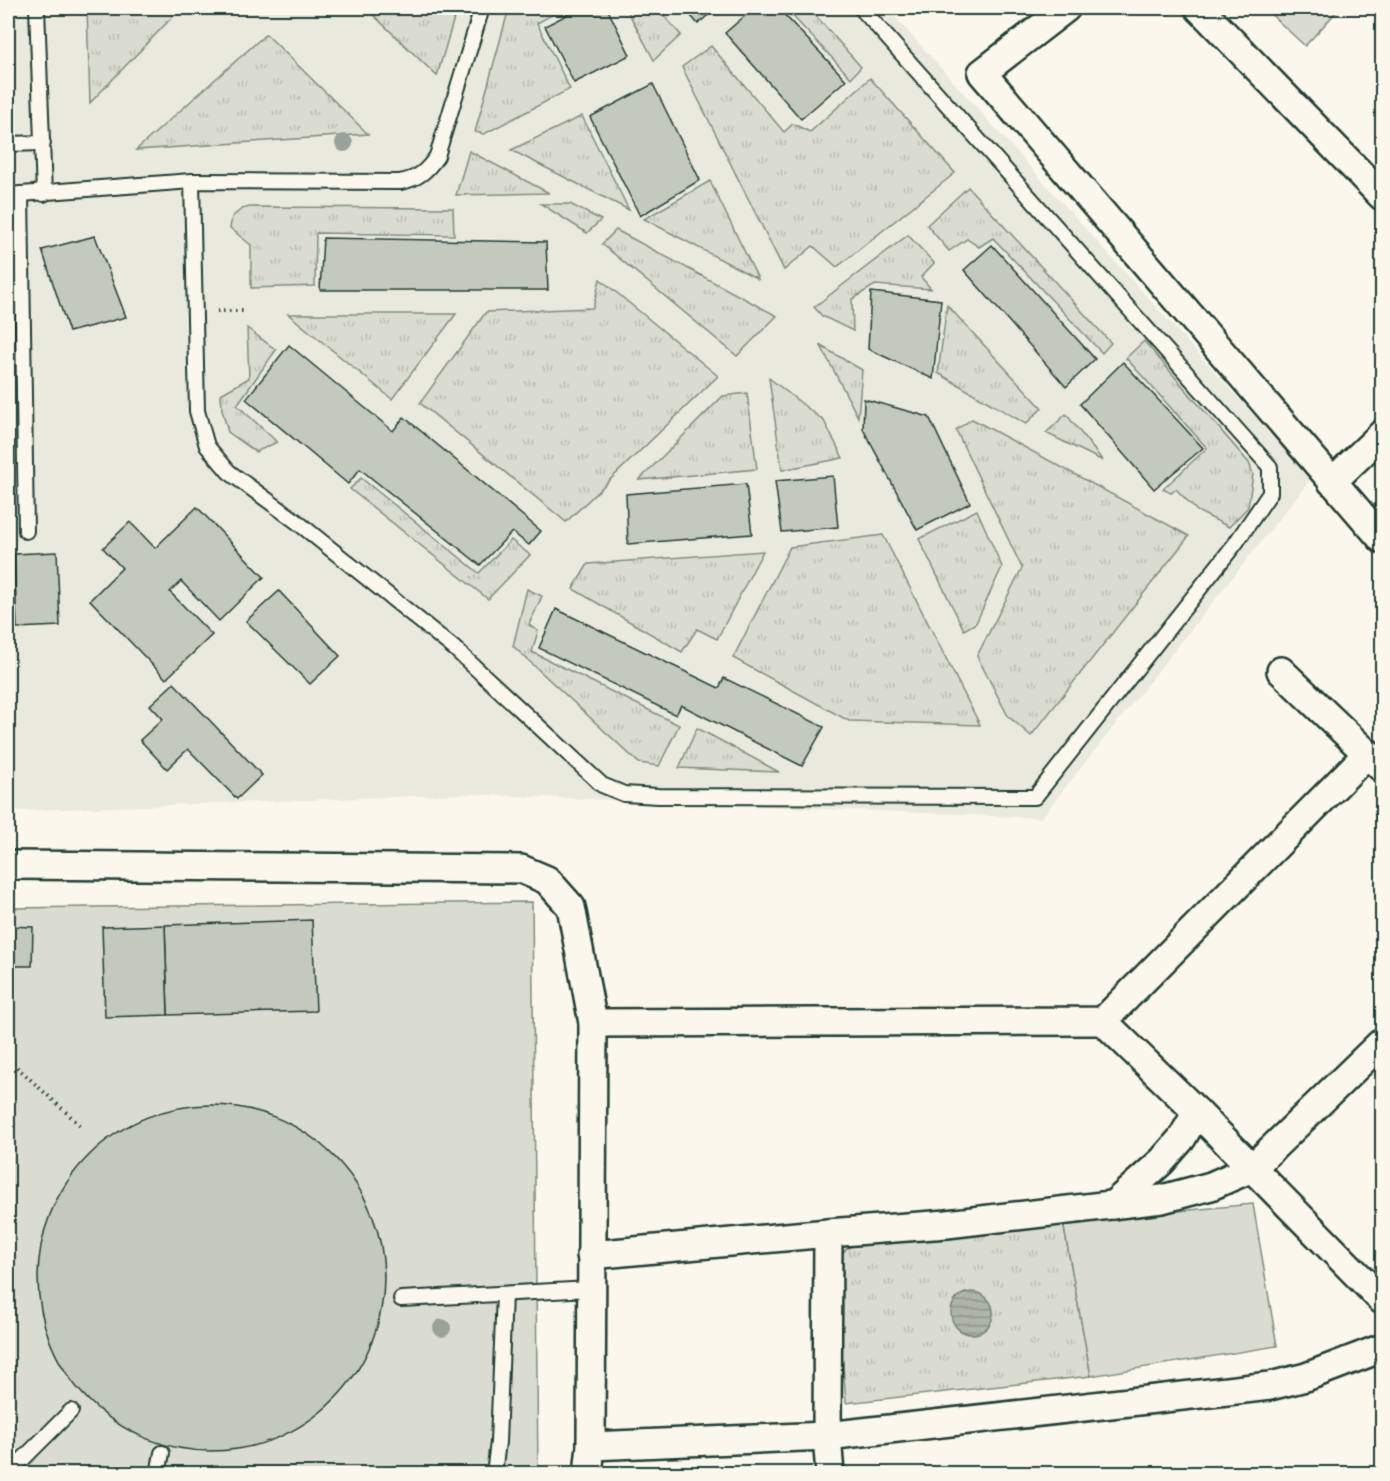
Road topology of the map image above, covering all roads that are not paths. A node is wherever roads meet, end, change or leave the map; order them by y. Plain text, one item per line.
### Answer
1 (37, 8) edge
2 (482, 8) edge
3 (861, 8) edge
4 (1066, 8) edge
5 (1199, 8) edge
6 (43, 143) junction
7 (8, 144) edge
8 (192, 182) junction
9 (44, 194) junction
10 (14, 195) edge
11 (1383, 196) edge
12 (1383, 434) edge
13 (1332, 482) junction
14 (26, 531) dead end
15 (1383, 539) edge
16 (1281, 671) dead end
17 (1375, 760) edge
18 (8, 865) edge
19 (1103, 1021) junction
20 (593, 1023) junction
21 (1383, 1042) edge
22 (1197, 1112) junction
23 (1252, 1167) junction
24 (1113, 1205) junction
25 (828, 1233) junction
26 (591, 1255) junction
27 (591, 1289) junction
28 (504, 1294) junction
29 (401, 1299) dead end
30 (1383, 1300) edge
31 (1383, 1348) edge
32 (71, 1411) dead end
33 (827, 1436) junction
34 (591, 1446) junction
35 (162, 1453) dead end
36 (8, 1473) edge
37 (158, 1473) edge
38 (494, 1473) edge
39 (588, 1473) edge
40 (830, 1473) edge

1 - 6 lane
2 - 8 lane
3 - 8 lane
4 - 13 street
5 - 11 street
6 - 7 lane
6 - 9 lane
8 - 9 lane
9 - 10 lane
10 - 14 lane
12 - 13 street
13 - 15 street
16 - 17 street
17 - 19 street
18 - 20 street
19 - 20 street
19 - 22 street
20 - 26 street
21 - 23 street
22 - 23 street
22 - 24 street
23 - 24 street
23 - 30 street
24 - 25 street
25 - 26 street
25 - 33 street
26 - 27 street
27 - 28 lane
27 - 34 street
28 - 29 lane
28 - 38 lane
31 - 33 street
32 - 36 lane
33 - 34 street
33 - 40 street
34 - 39 street
35 - 37 lane

